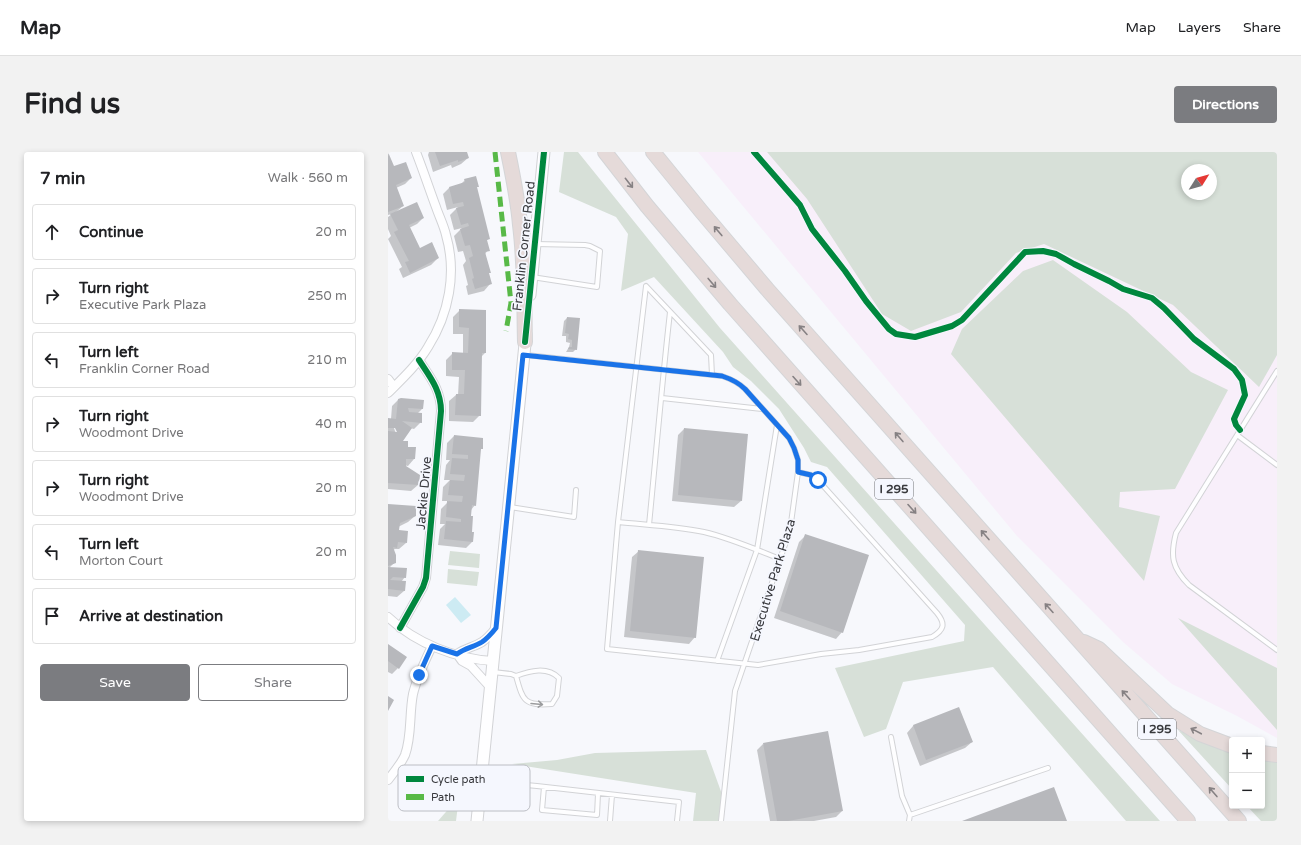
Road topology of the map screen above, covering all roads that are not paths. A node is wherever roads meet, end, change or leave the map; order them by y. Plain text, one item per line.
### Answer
1 (416, 152) edge
2 (508, 152) edge
3 (544, 152) edge
4 (605, 152) edge
5 (653, 152) edge
6 (535, 244) junction
7 (531, 277) junction
8 (670, 312) junction
9 (524, 348) junction
10 (419, 360) junction
11 (636, 367) junction
12 (663, 370) junction
13 (1277, 371) edge
14 (712, 375) junction
15 (388, 379) edge
16 (394, 387) junction
17 (388, 393) edge
18 (662, 398) junction
19 (763, 409) junction
20 (777, 425) junction
21 (1237, 435) junction
22 (1277, 465) edge
23 (798, 472) junction
24 (576, 490) dead end
25 (508, 507) junction
26 (618, 522) junction
27 (649, 525) junction
28 (757, 550) junction
29 (780, 558) junction
30 (388, 618) edge
31 (400, 628) junction
32 (496, 628) junction
33 (1075, 637) junction
34 (432, 646) junction
35 (1277, 650) edge
36 (457, 654) junction
37 (718, 661) junction
38 (745, 664) junction
39 (493, 666) junction
40 (516, 676) junction
41 (491, 688) junction
42 (891, 737) dead end
43 (1229, 745) edge
44 (1265, 753) edge
45 (1277, 754) edge
46 (400, 765) edge
47 (483, 765) edge
48 (398, 768) edge
49 (1048, 768) dead end
50 (388, 780) edge
51 (530, 786) edge
52 (544, 787) junction
53 (598, 794) junction
54 (612, 795) junction
55 (478, 811) edge
56 (910, 815) junction
57 (477, 821) edge
58 (610, 821) edge
59 (677, 821) edge
60 (721, 821) edge
61 (908, 821) edge
62 (1188, 821) edge
63 (1239, 821) edge

1 - 10 street
2 - 9 highway
3 - 6 main road, Franklin Corner Road
4 -> 62 highway, I 295
33 -> 5 highway, I 295
6 - 7 main road, Franklin Corner Road
6 - 7 lane
7 - 9 main road, Franklin Corner Road
8 - 11 lane
8 - 12 lane
8 - 14 lane
9 - 11 lane, Executive Park Plaza
9 - 25 main road, Franklin Corner Road
10 - 16 street
10 - 31 street, Jackie Drive
11 - 12 lane, Executive Park Plaza
11 - 26 lane
12 - 14 lane, Executive Park Plaza
12 - 18 lane
13 - 21 lane
14 - 19 lane, Executive Park Plaza
15 - 16 street
16 - 17 street
18 - 19 lane
18 - 27 lane
19 - 20 lane, Executive Park Plaza
20 - 23 lane, Executive Park Plaza
20 - 28 lane
21 - 22 lane
21 - 35 lane
23 - 29 lane, Executive Park Plaza
23 - 38 lane
24 - 25 lane
25 - 32 main road, Franklin Corner Road
26 - 27 lane
26 - 37 lane
27 - 28 lane
28 - 29 lane
28 - 37 lane
29 - 38 lane, Executive Park Plaza
30 - 31 street
31 - 34 street
32 - 36 street
32 - 39 main road, Franklin Corner Road
43 -> 33 highway
63 -> 33 highway, I 295
34 - 36 street
34 - 46 street
36 - 39 street
36 - 41 street
37 - 38 lane
38 - 60 lane, Executive Park Plaza
39 - 40 lane
39 - 41 main road, Franklin Corner Road
40 -> 40 lane
41 - 47 main road, Franklin Corner Road
42 - 56 lane
44 - 45 highway
48 - 50 street
49 - 56 lane
51 - 52 lane
52 - 53 lane
52 - 53 lane
53 - 54 lane
54 - 58 lane
54 - 59 lane
55 - 57 main road, Franklin Corner Road
56 - 61 lane

